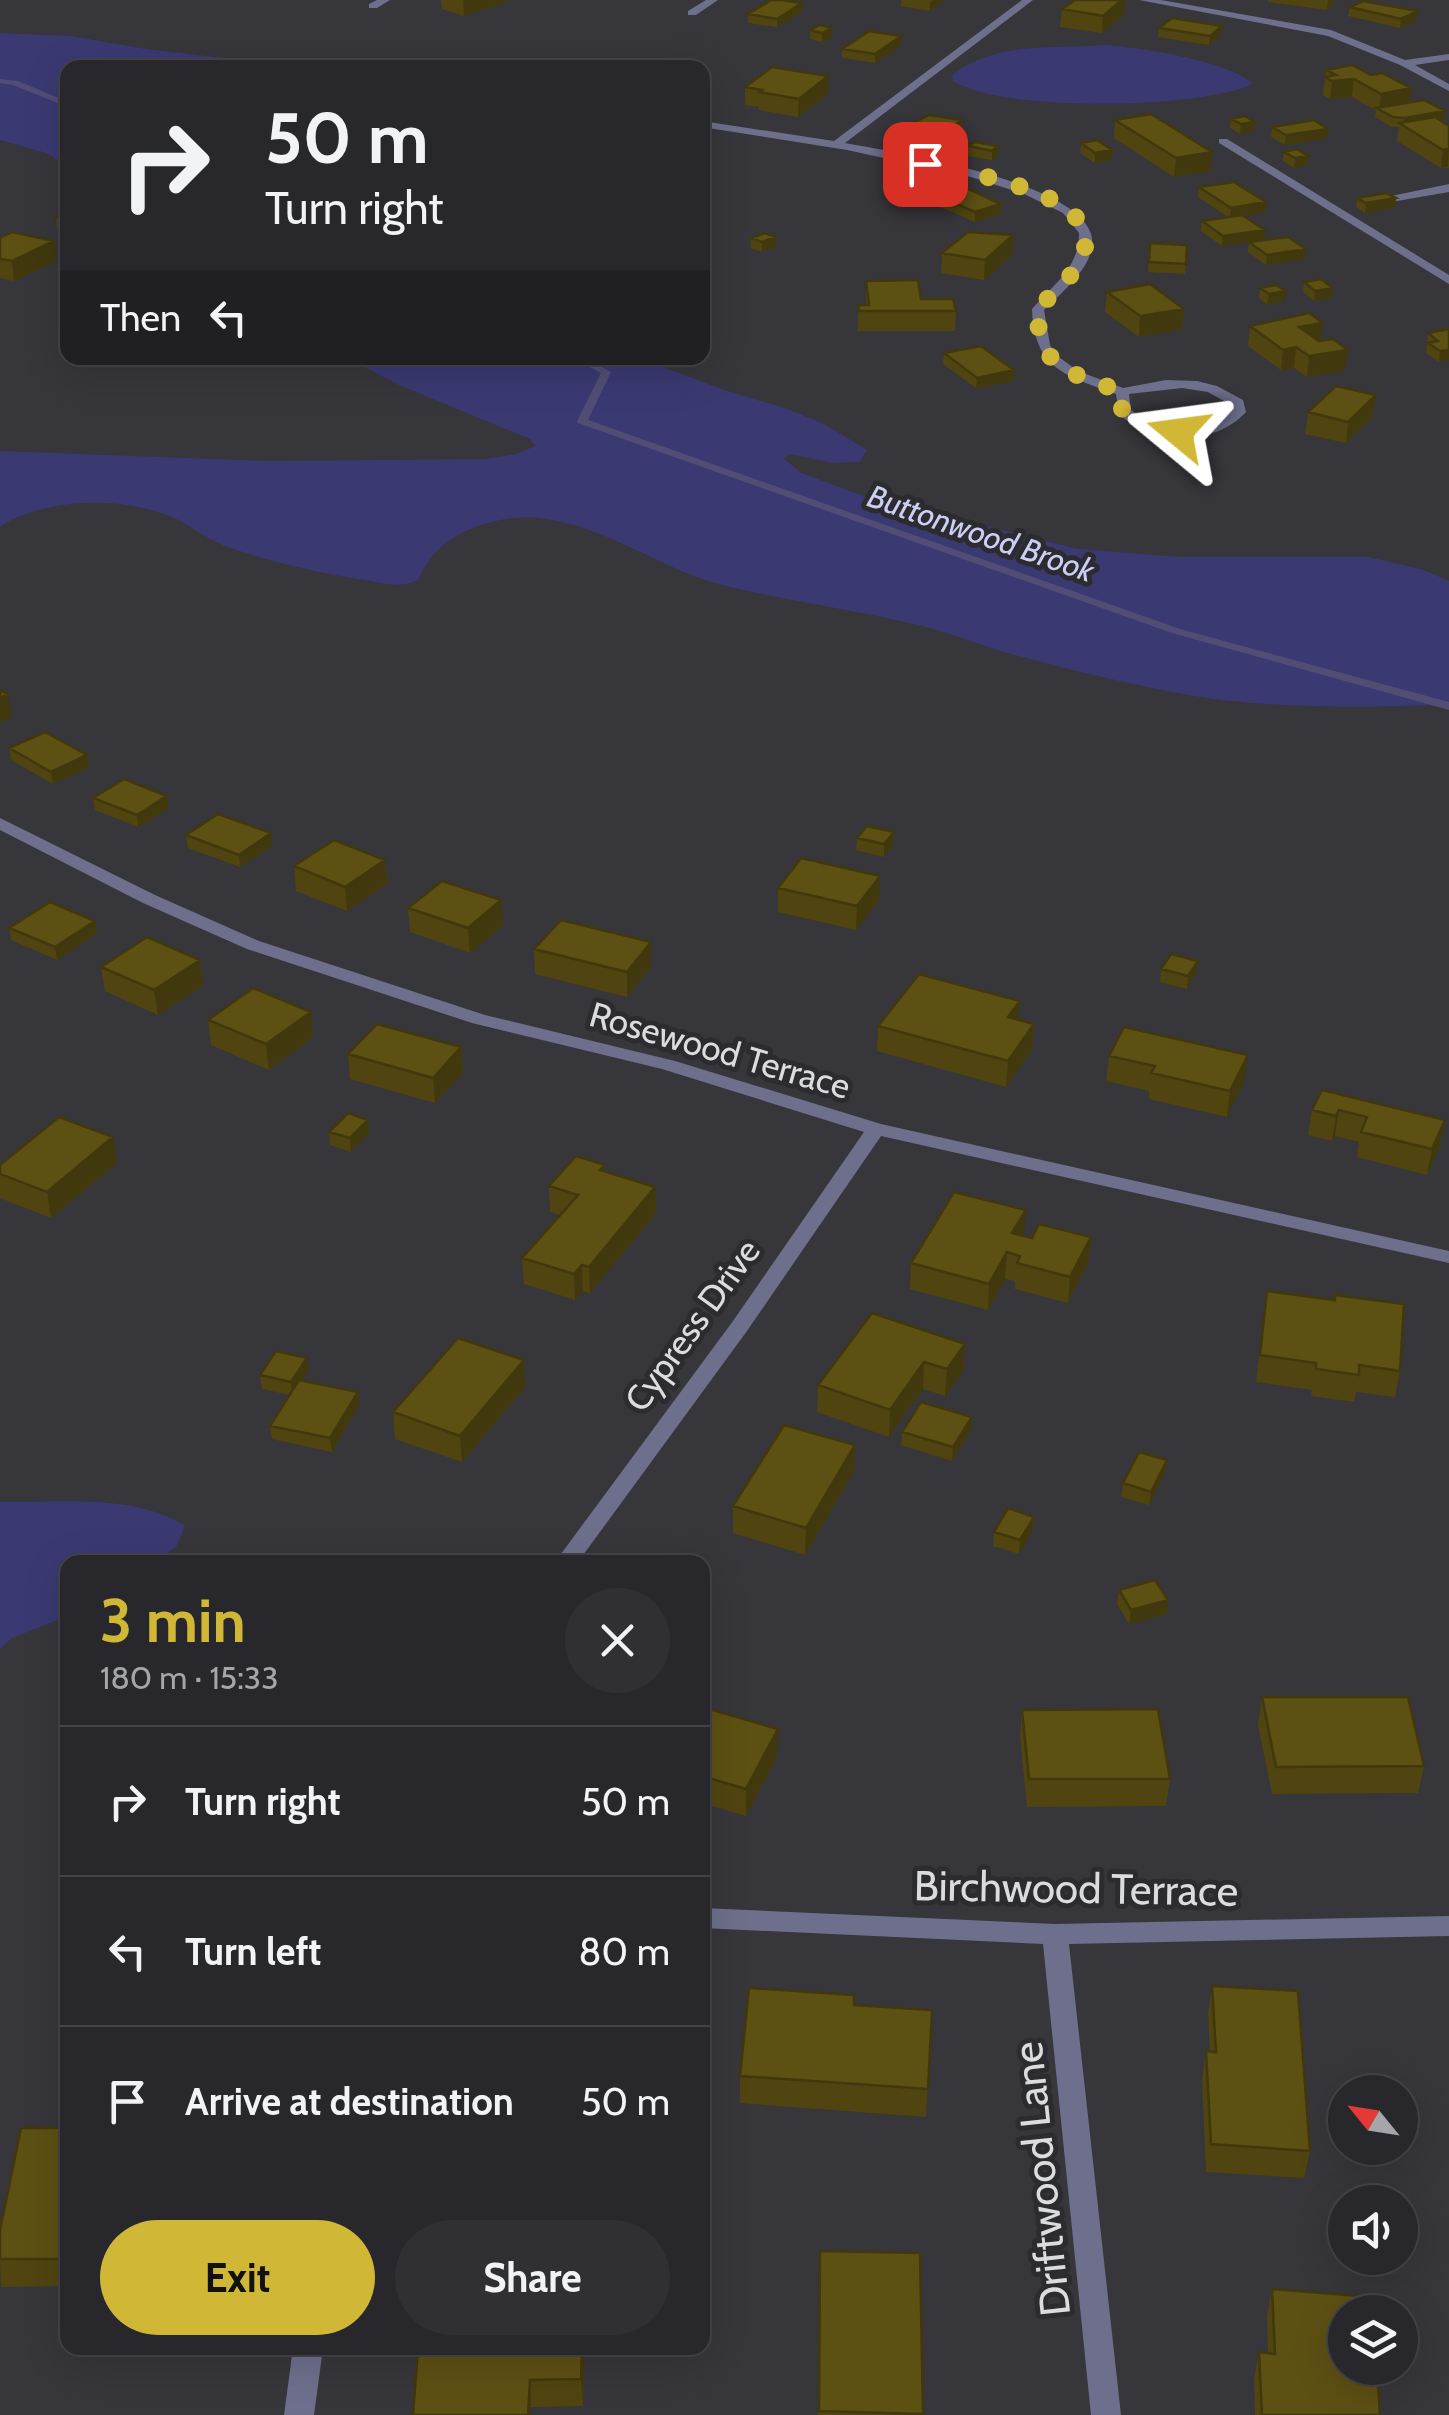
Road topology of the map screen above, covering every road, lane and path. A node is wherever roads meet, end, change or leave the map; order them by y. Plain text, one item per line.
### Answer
1 (713, 0) edge
2 (1028, 0) edge
3 (1144, 0) edge
4 (692, 13) dead end
5 (1449, 56) edge
6 (1404, 63) junction
7 (1449, 88) edge
8 (710, 125) edge
9 (1223, 141) dead end
10 (834, 146) junction
11 (1449, 188) edge
12 (1332, 208) junction
13 (1449, 280) edge
14 (1122, 392) junction
15 (0, 822) edge
16 (876, 1129) junction
17 (1449, 1257) edge
18 (571, 1555) edge
19 (710, 1918) edge
20 (1449, 1926) edge
21 (1055, 1934) junction
22 (307, 2355) edge
23 (299, 2415) edge
24 (1106, 2415) edge

1 - 4 street
2 - 10 street
3 - 6 street
5 - 6 street
6 - 7 street
8 - 10 street
9 - 12 street
10 - 14 street
11 - 12 street
12 - 13 street
14 - 14 street
15 - 16 street, Rosewood Terrace
16 - 17 street, Rosewood Terrace
16 - 18 street, Cypress Drive
19 - 21 street, Birchwood Terrace
20 - 21 street, Birchwood Terrace
21 - 24 street, Driftwood Lane
22 - 23 street

